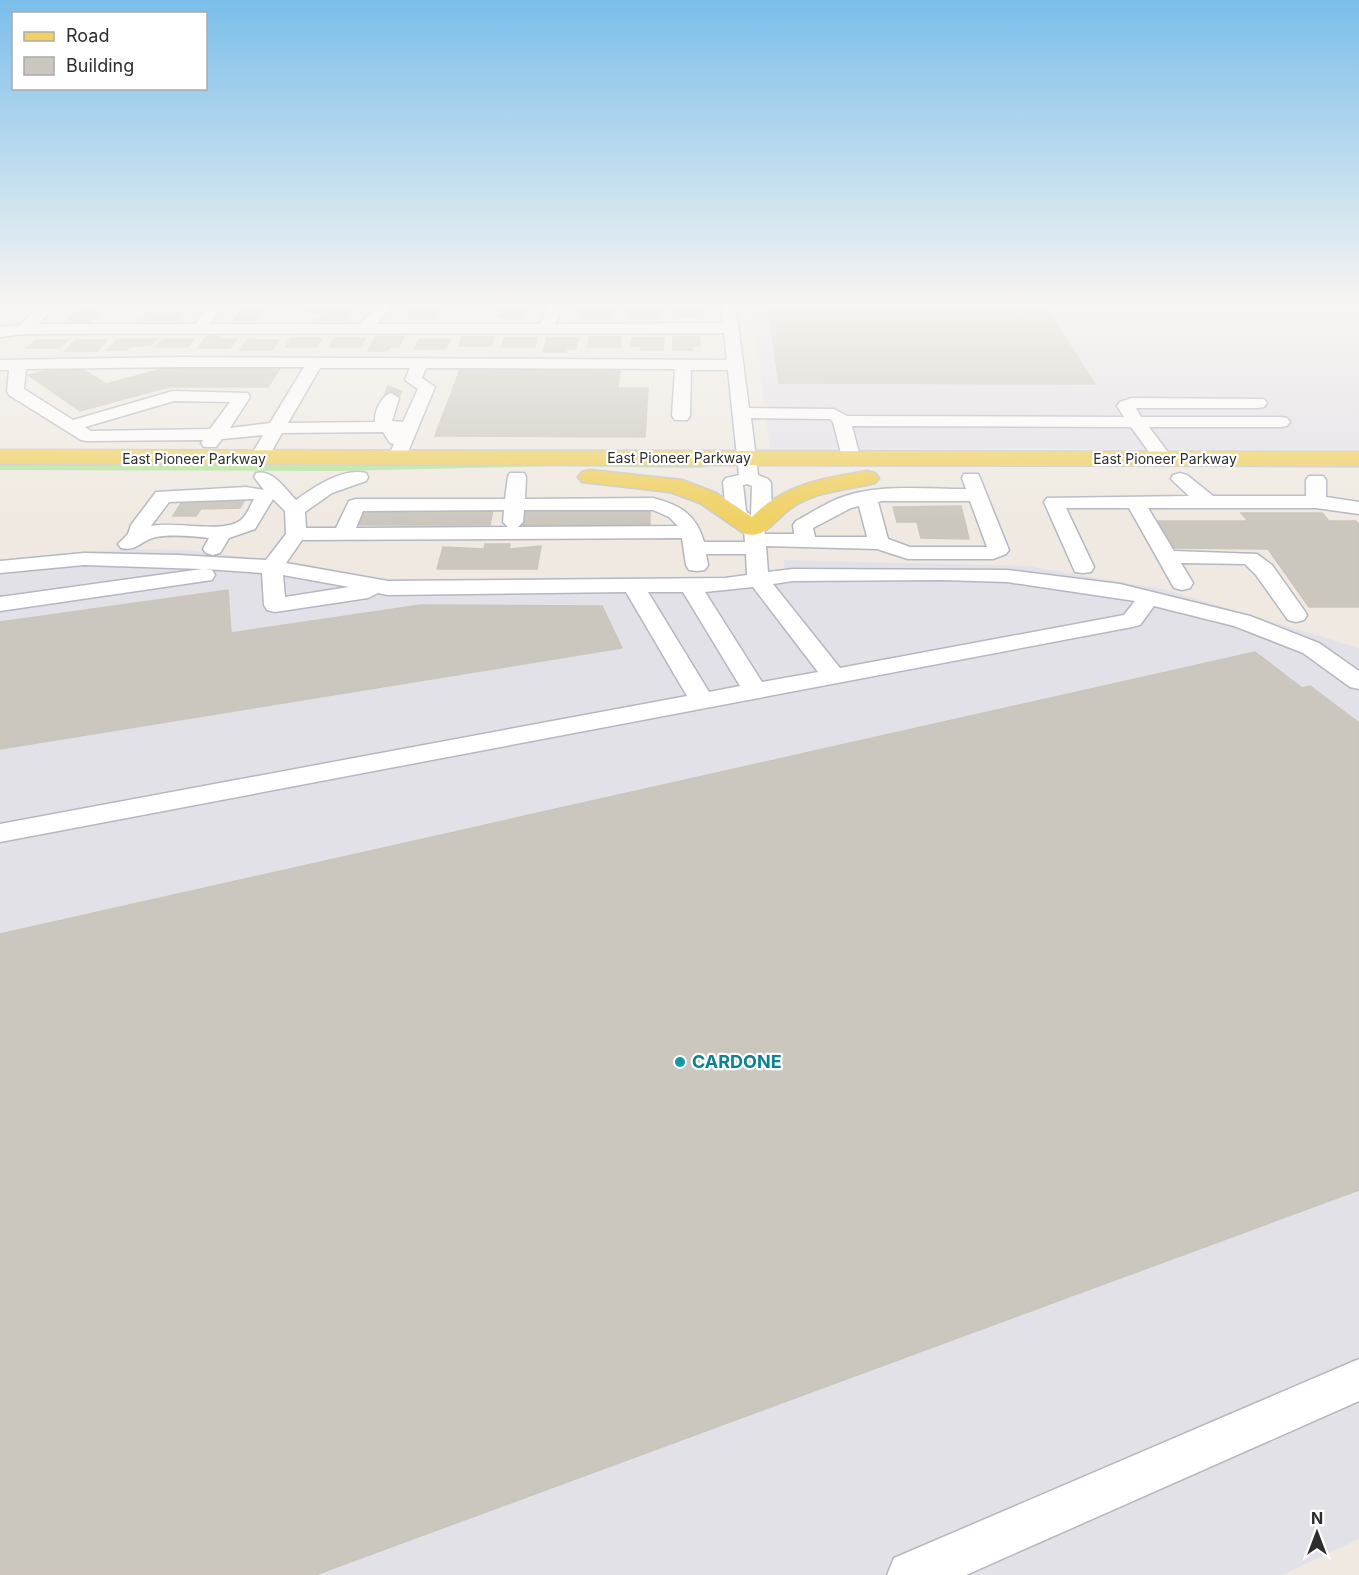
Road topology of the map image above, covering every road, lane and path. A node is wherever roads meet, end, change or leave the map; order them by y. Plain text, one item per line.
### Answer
1 (17, 376) edge
2 (308, 376) edge
3 (409, 376) tunnel mouth
4 (416, 376) edge
5 (683, 376) edge
6 (737, 376) edge
7 (155, 401) junction
8 (1258, 403) dead end
9 (741, 413) junction
10 (681, 416) dead end
11 (842, 421) junction
12 (1136, 422) junction
13 (1281, 422) dead end
14 (71, 426) junction
15 (410, 427) junction
16 (276, 428) junction
17 (388, 428) junction
18 (216, 434) junction
19 (127, 436) junction
20 (0, 440) edge
21 (397, 456) junction
22 (0, 457) edge
23 (62, 458) junction
24 (851, 458) junction
25 (108, 459) junction
26 (200, 459) junction
27 (1164, 459) junction
28 (1359, 459) edge
29 (748, 467) junction
30 (261, 468) junction
31 (14, 477) edge
32 (359, 477) junction
33 (517, 477) junction
34 (586, 477) junction
35 (1180, 479) junction
36 (1359, 480) edge
37 (975, 487) junction
38 (867, 488) junction
39 (1316, 491) junction
40 (1134, 502) junction
41 (1208, 502) junction
42 (515, 504) junction
43 (1359, 508) edge
44 (295, 510) junction
45 (512, 532) junction
46 (344, 533) junction
47 (219, 534) junction
48 (296, 534) junction
49 (138, 535) junction
50 (755, 539) junction
51 (693, 540) junction
52 (805, 540) junction
53 (879, 543) junction
54 (1167, 557) junction
55 (114, 560) junction
56 (205, 562) junction
57 (250, 565) junction
58 (0, 567) edge
59 (272, 567) junction
60 (1083, 567) dead end
61 (758, 580) junction
62 (1182, 583) dead end
63 (695, 585) junction
64 (633, 586) junction
65 (388, 588) junction
66 (1149, 598) junction
67 (0, 604) edge
68 (1296, 615) dead end
69 (834, 676) junction
70 (1359, 681) edge
71 (755, 691) junction
72 (702, 701) junction
73 (0, 833) edge
74 (1359, 1380) edge
75 (911, 1575) edge

1 - 14 street
2 - 16 street
3 - 17 street
4 - 15 street
5 - 10 street
6 - 9 street
7 - 14 street
7 - 18 street
7 - 19 street
8 - 12 street
9 - 11 street
9 - 29 street
11 - 12 street
11 - 24 street
12 - 13 street
12 - 27 street
14 - 19 street
15 - 17 street
15 - 21 street
16 - 17 street
16 - 18 street
16 - 30 street
17 - 21 street
18 - 19 street
18 - 26 street
19 - 25 street
20 - 23 main road
21 - 29 main road, East Pioneer Parkway
21 - 30 main road, East Pioneer Parkway
22 - 23 main road, East Pioneer Parkway
23 - 25 main road, East Pioneer Parkway
24 - 27 main road, East Pioneer Parkway
24 - 29 main road, East Pioneer Parkway
25 - 26 main road, East Pioneer Parkway
26 - 30 main road, East Pioneer Parkway
27 - 28 main road, East Pioneer Parkway
29 - 34 main road, East Pioneer Parkway
29 - 38 main road, East Pioneer Parkway
29 - 50 street
30 - 31 main road, East Pioneer Parkway
30 - 32 main road, East Pioneer Parkway
30 - 44 street
32 - 33 main road, East Pioneer Parkway
32 - 44 street
33 - 34 main road, East Pioneer Parkway
33 - 42 street
34 - 50 main road
35 - 37 main road, East Pioneer Parkway
35 - 39 main road, East Pioneer Parkway
35 - 41 street
36 - 39 main road, East Pioneer Parkway
37 - 38 main road, East Pioneer Parkway
37 - 53 street
38 - 50 main road
38 - 52 street
38 - 53 street
39 - 41 street
39 - 43 street
40 - 41 street
40 - 54 street
40 - 60 street
42 - 45 street
42 - 46 street
42 - 51 street
44 - 48 street
45 - 46 street
45 - 51 street
46 - 48 street
47 - 49 street
47 - 49 street
47 - 56 street
48 - 59 street
49 - 55 street
50 - 51 street
50 - 52 street
50 - 61 street
51 - 63 street
52 - 53 street
54 - 62 street
54 - 68 street
55 - 56 street
55 - 58 street
56 - 57 street
57 - 59 street
57 - 67 street
59 - 65 street
59 - 65 street
61 - 63 street
61 - 66 street
61 - 69 street
63 - 64 street
63 - 71 street
64 - 65 street
64 - 72 street
66 - 69 street
66 - 70 street
69 - 71 street
71 - 72 street
72 - 73 street
74 - 75 street

